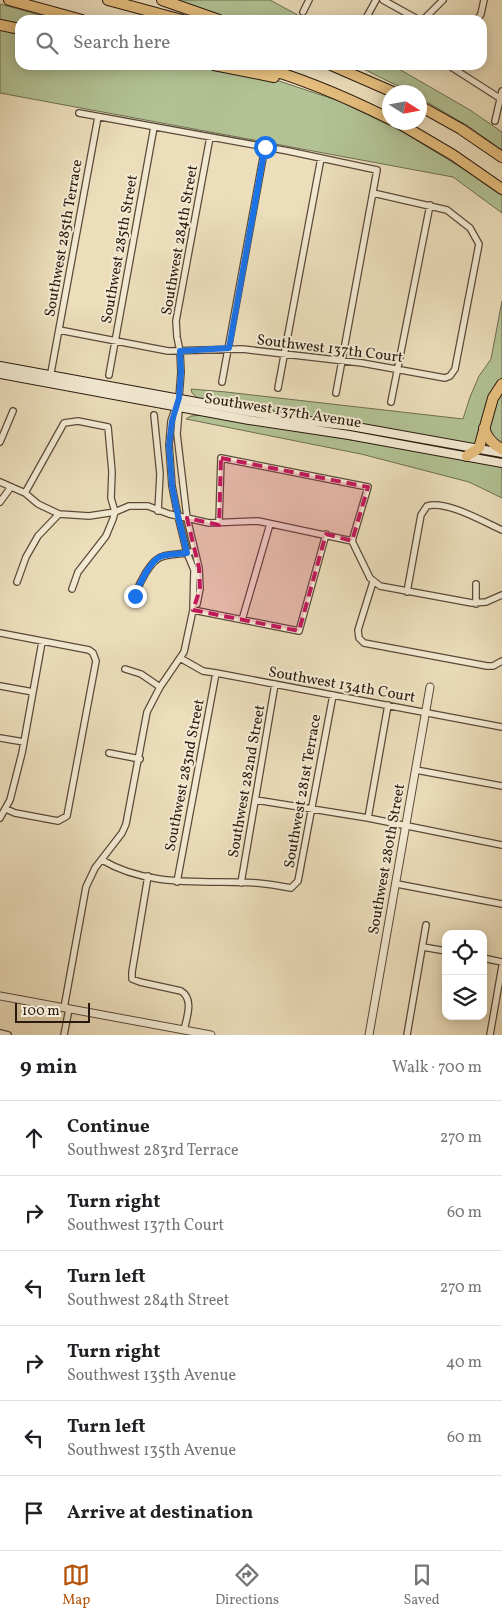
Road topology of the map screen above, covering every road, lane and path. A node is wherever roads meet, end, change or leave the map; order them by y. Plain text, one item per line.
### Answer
1 (9, 0) edge
2 (108, 0) edge
3 (162, 0) edge
4 (310, 0) edge
5 (376, 0) edge
6 (383, 0) edge
7 (443, 0) edge
8 (484, 0) edge
9 (303, 12) dead end
10 (64, 15) edge
11 (164, 15) edge
12 (205, 15) edge
13 (368, 15) edge
14 (410, 15) edge
15 (428, 15) edge
16 (480, 15) edge
17 (0, 25) edge
18 (15, 28) edge
19 (240, 70) edge
20 (272, 70) edge
21 (342, 70) edge
22 (456, 70) edge
23 (382, 87) edge
24 (502, 91) edge
25 (344, 97) junction
26 (500, 98) junction
27 (427, 110) edge
28 (79, 113) dead end
29 (382, 115) edge
30 (98, 117) junction
31 (496, 121) dead end
32 (154, 127) junction
33 (410, 130) edge
34 (210, 137) junction
35 (265, 147) junction
36 (502, 157) edge
37 (321, 158) junction
38 (502, 188) edge
39 (373, 193) junction
40 (430, 205) junction
41 (59, 330) junction
42 (115, 340) junction
43 (229, 348) junction
44 (180, 351) junction
45 (285, 355) junction
46 (342, 361) junction
47 (0, 366) edge
48 (398, 369) junction
49 (0, 374) edge
50 (50, 375) junction
51 (109, 375) dead end
52 (222, 382) dead end
53 (49, 384) junction
54 (502, 384) edge
55 (278, 388) dead end
56 (336, 393) dead end
57 (178, 402) junction
58 (391, 402) dead end
59 (13, 411) dead end
60 (154, 415) dead end
61 (484, 428) junction
62 (0, 442) edge
63 (479, 448) junction
64 (502, 451) edge
65 (467, 456) junction
66 (502, 463) edge
67 (0, 482) edge
68 (11, 487) junction
69 (25, 493) junction
70 (0, 502) edge
71 (158, 511) junction
72 (115, 512) junction
73 (59, 514) junction
74 (178, 516) junction
75 (187, 518) junction
76 (219, 522) junction
77 (270, 524) junction
78 (502, 530) edge
79 (326, 534) junction
80 (352, 540) junction
81 (195, 551) junction
82 (187, 553) junction
83 (17, 582) dead end
84 (373, 582) junction
85 (476, 584) dead end
86 (72, 589) dead end
87 (407, 592) junction
88 (502, 595) edge
89 (135, 596) dead end
90 (476, 604) junction
91 (194, 610) junction
92 (242, 620) junction
93 (0, 633) edge
94 (42, 642) junction
95 (180, 658) junction
96 (502, 661) edge
97 (125, 669) dead end
98 (216, 673) junction
99 (275, 684) junction
100 (0, 686) edge
101 (160, 687) junction
102 (430, 688) dead end
103 (33, 692) junction
104 (333, 695) junction
105 (388, 705) junction
106 (426, 712) junction
107 (502, 727) edge
108 (0, 738) edge
109 (24, 742) junction
110 (109, 753) dead end
111 (140, 759) junction
112 (416, 770) junction
113 (502, 786) edge
114 (256, 800) junction
115 (6, 809) junction
116 (312, 809) junction
117 (0, 818) edge
118 (368, 818) junction
119 (406, 827) junction
120 (502, 845) edge
121 (102, 860) junction
122 (148, 876) junction
123 (177, 882) junction
124 (241, 883) junction
125 (397, 884) junction
126 (502, 904) edge
127 (426, 926) dead end
128 (423, 947) junction
129 (442, 950) edge
130 (487, 959) edge
131 (502, 962) edge
132 (502, 966) edge
133 (0, 996) edge
134 (66, 1008) junction
135 (184, 1030) junction
136 (0, 1033) edge
137 (8, 1035) edge
138 (64, 1035) edge
139 (211, 1035) edge
140 (369, 1035) edge
141 (408, 1035) edge
142 (490, 1035) edge

1 - 10 highway
2 - 11 highway
3 - 12 highway
4 - 9 street
5 - 13 street
6 - 14 street
7 - 15 street
8 - 16 street
17 - 18 highway
19 - 25 highway
20 - 25 highway
21 - 23 highway
22 - 26 street
24 - 26 street
25 - 29 highway
26 - 31 street
27 - 36 highway
28 - 30 street
30 - 32 street
30 - 41 street, Southwest 285th Terrace
32 - 34 street
32 - 42 street, Southwest 285th Street
33 - 38 highway
34 - 35 street
34 - 44 street, Southwest 284th Street
35 - 37 street
35 - 43 street
37 - 39 street
37 - 45 street
39 - 40 street
39 - 46 street
40 - 48 street
40 - 48 street, Southwest 137th Court
41 - 42 street, Southwest 137th Court
41 - 50 street, Southwest 285th Terrace
42 - 44 street, Southwest 137th Court
42 - 51 street, Southwest 285th Street
43 - 44 street, Southwest 137th Court
43 - 45 street, Southwest 137th Court
43 - 52 street
44 - 57 street, Southwest 284th Street
45 - 46 street, Southwest 137th Court
45 - 55 street
46 - 48 street, Southwest 137th Court
46 - 56 street
47 - 50 main road, Southwest 137th Avenue
48 - 58 street
49 - 53 main road, Southwest 137th Avenue
50 - 53 street, Southwest 285th Terrace
50 - 57 main road, Southwest 137th Avenue
53 - 57 main road, Southwest 137th Avenue
54 - 61 highway
57 - 63 main road, Southwest 137th Avenue
57 - 65 main road, Southwest 137th Avenue
57 - 74 street, Southwest 284th Street
57 - 75 street, Southwest 284th Street
59 - 62 street
60 - 71 street
61 - 63 highway
61 - 64 highway
63 - 64 main road, Southwest 137th Avenue
63 - 65 highway
65 - 66 main road, Southwest 137th Avenue
67 - 68 street
68 - 69 street
68 - 70 street
69 - 72 street
69 - 73 street
71 - 72 street
71 - 74 street
72 - 73 street
72 - 86 street
73 - 83 street
74 - 75 street
74 - 82 street, Southwest 284th Street
75 - 76 street
75 - 81 street, Southwest 284th Street
76 - 77 street
76 - 80 street
77 - 79 street
77 - 92 street
78 - 87 street
79 - 80 street
79 - 92 street
80 - 84 street
81 - 82 street
81 - 91 street, Southwest 284th Street
82 - 89 street
82 - 91 street, Southwest 284th Street
84 - 87 street
84 - 96 street
85 - 90 street
87 - 90 street
88 - 90 street
91 - 92 street
91 - 95 street, Southwest 284th Street
93 - 94 street
94 - 103 street
94 - 115 street
95 - 98 street, Southwest 134th Court
95 - 101 street, Southwest 284th Street
97 - 101 street
98 - 99 street, Southwest 134th Court
98 - 123 street, Southwest 283nd Street
99 - 104 street, Southwest 134th Court
99 - 114 street, Southwest 282nd Street
100 - 103 street
101 - 111 street, Southwest 284th Street
102 - 106 street, Southwest 280th Street
103 - 109 street
104 - 105 street, Southwest 134th Court
104 - 116 street, Southwest 281st Terrace
105 - 106 street, Southwest 134th Court
105 - 118 street
106 - 107 street, Southwest 134th Court
106 - 112 street, Southwest 280th Street
108 - 109 street
109 - 115 street
110 - 111 street
111 - 121 street, Southwest 284th Street
112 - 113 street
112 - 119 street, Southwest 280th Street
114 - 116 street
114 - 124 street, Southwest 282nd Street
115 - 117 street
116 - 118 street
116 - 124 street, Southwest 281st Terrace
118 - 119 street
119 - 120 street
119 - 125 street, Southwest 280th Street
121 - 122 street
121 - 134 street, Southwest 284th Street
122 - 123 street
122 - 135 street
123 - 124 street
125 - 126 street
125 - 140 street, Southwest 280th Street
127 - 128 street
128 - 129 street
128 - 141 street
130 - 131 street
132 - 142 street
133 - 134 street
134 - 135 street
134 - 138 street, Southwest 284th Street
135 - 139 street
136 - 137 street

